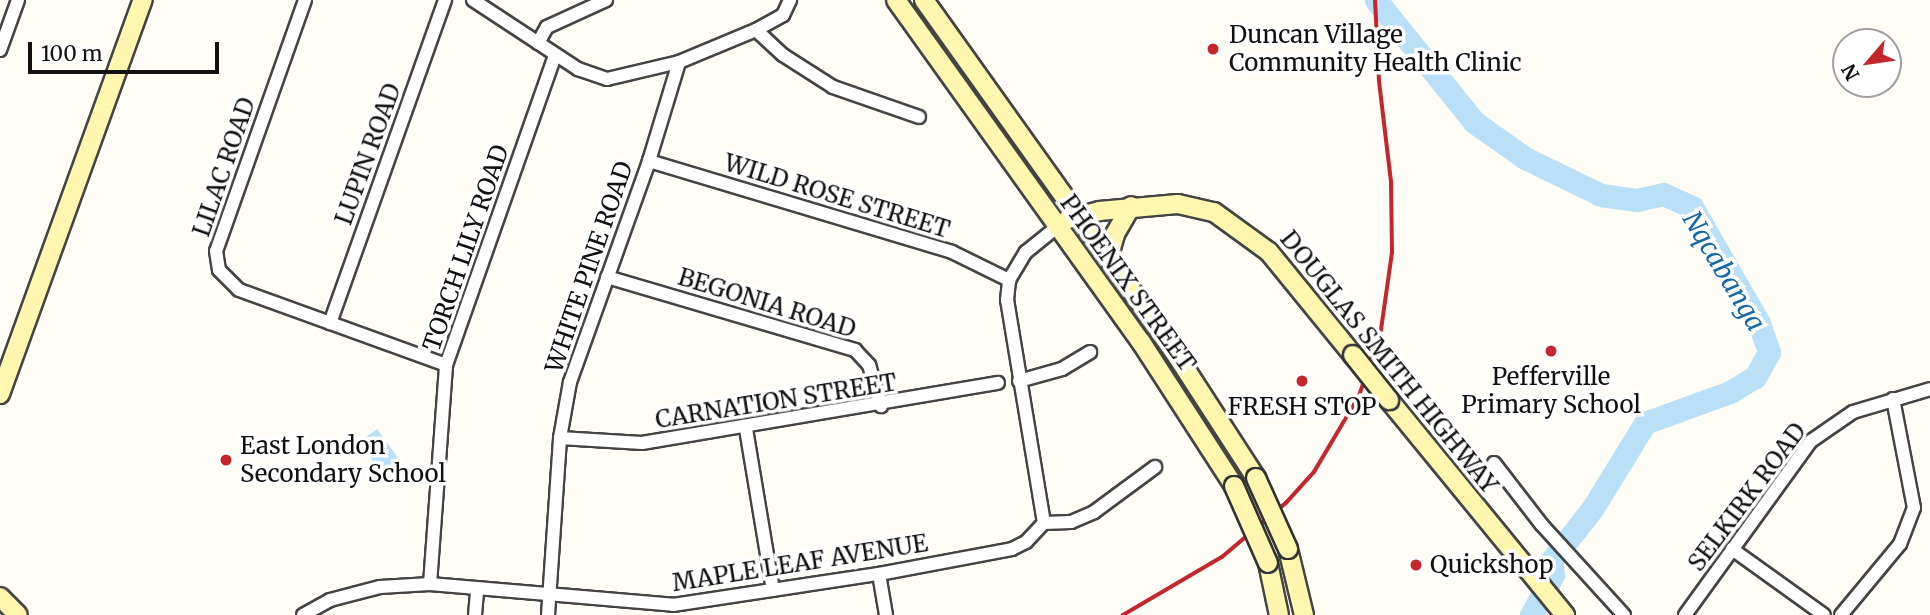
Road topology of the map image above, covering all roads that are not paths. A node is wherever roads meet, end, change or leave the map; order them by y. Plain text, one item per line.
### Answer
1 (18, 0) edge
2 (143, 0) edge
3 (305, 0) edge
4 (445, 0) edge
5 (473, 0) edge
6 (607, 0) edge
7 (790, 0) edge
8 (896, 0) edge
9 (925, 0) edge
10 (756, 30) junction
11 (538, 43) junction
12 (0, 50) edge
13 (555, 55) junction
14 (679, 62) junction
15 (919, 117) dead end
16 (649, 162) junction
17 (1131, 206) junction
18 (1076, 215) junction
19 (1057, 227) junction
20 (1108, 259) junction
21 (607, 277) junction
22 (1009, 280) junction
23 (330, 323) junction
24 (1090, 352) dead end
25 (446, 365) junction
26 (1020, 381) junction
27 (998, 383) dead end
28 (1930, 389) edge
29 (0, 394) edge
30 (1893, 399) junction
31 (881, 406) junction
32 (746, 429) junction
33 (560, 438) junction
34 (1494, 463) dead end
35 (1155, 467) dead end
36 (1044, 523) junction
37 (1732, 549) junction
38 (879, 574) junction
39 (430, 584) junction
40 (477, 590) junction
41 (773, 590) junction
42 (550, 596) junction
43 (0, 597) edge
44 (18, 615) edge
45 (303, 615) edge
46 (475, 615) edge
47 (548, 615) edge
48 (886, 615) edge
49 (1279, 615) edge
50 (1304, 615) edge
51 (1565, 615) edge
52 (1624, 615) edge
53 (1685, 615) edge
54 (1824, 615) edge
55 (1841, 615) edge

1 - 12 street
2 - 29 main road
3 - 23 street, LILAC ROAD
4 - 23 street, LUPIN ROAD
5 - 11 street
6 - 11 street
7 - 10 street
8 - 19 main road, PHOENIX STREET
9 - 18 main road, PHOENIX STREET
10 - 14 street
10 - 15 street
11 - 13 street
13 - 14 street
13 - 25 street, TORCH LILY ROAD
14 - 16 street, WHITE PINE ROAD
16 - 21 street, WHITE PINE ROAD
16 - 22 street, WILD ROSE STREET
17 - 18 main road, DOUGLAS SMITH HIGHWAY
17 - 20 main road
17 - 51 main road, DOUGLAS SMITH HIGHWAY, bridge
18 - 19 main road, DOUGLAS SMITH HIGHWAY
18 - 20 main road, PHOENIX STREET
19 - 22 street
19 - 49 main road, PHOENIX STREET, bridge
20 - 50 main road, PHOENIX STREET, bridge
21 - 31 street, BEGONIA ROAD
21 - 33 street, WHITE PINE ROAD
22 - 26 street
23 - 25 street
24 - 26 street
25 - 39 street, TORCH LILY ROAD
26 - 36 street
27 - 31 street, CARNATION STREET
28 - 30 street, SELKIRK ROAD
30 - 37 street, SELKIRK ROAD
30 - 55 street
31 - 32 street, CARNATION STREET
32 - 33 street, CARNATION STREET
32 - 41 street
33 - 42 street, WHITE PINE ROAD
34 - 52 street
35 - 36 street
36 - 38 street, MAPLE LEAF AVENUE
37 - 53 street, SELKIRK ROAD
37 - 54 street
38 - 41 street, MAPLE LEAF AVENUE
38 - 48 street
39 - 40 street, MAPLE LEAF AVENUE
39 - 45 street, MAPLE LEAF AVENUE
40 - 42 street, MAPLE LEAF AVENUE
40 - 46 street
41 - 42 street, MAPLE LEAF AVENUE
42 - 47 street, WHITE PINE ROAD
43 - 44 main road

